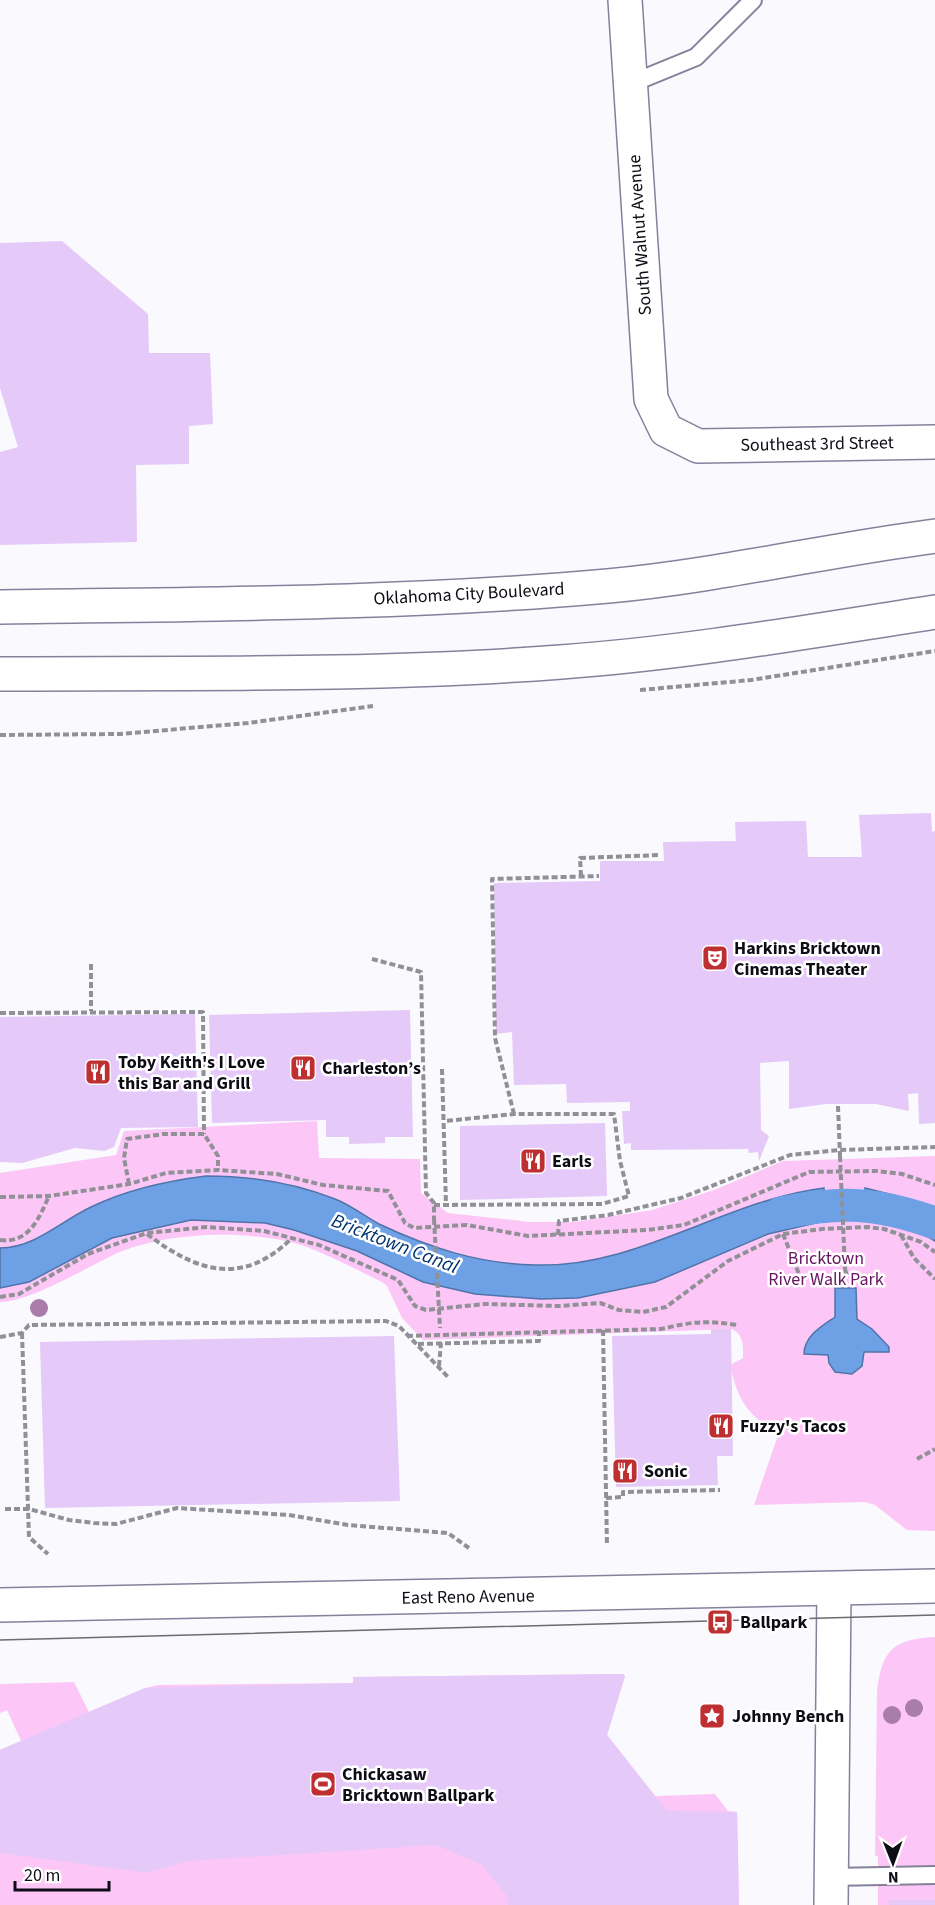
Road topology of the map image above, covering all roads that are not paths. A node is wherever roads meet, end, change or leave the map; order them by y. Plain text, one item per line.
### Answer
1 (625, 0) edge
2 (753, 0) edge
3 (630, 84) junction
4 (935, 442) edge
5 (698, 446) joint
6 (935, 536) edge
7 (0, 607) edge
8 (935, 612) edge
9 (0, 674) edge
10 (935, 1586) edge
11 (834, 1589) junction
12 (0, 1605) edge
13 (932, 1875) edge
14 (831, 1891) edge

1 - 3 main road, South Walnut Avenue
2 - 3 lane
3 - 5 main road, South Walnut Avenue
4 - 5 main road, Southeast 3rd Street
6 - 7 main road, Oklahoma City Boulevard
8 - 9 main road
10 - 11 main road, East Reno Avenue
11 - 12 main road, East Reno Avenue
11 - 14 main road
13 - 14 lane

